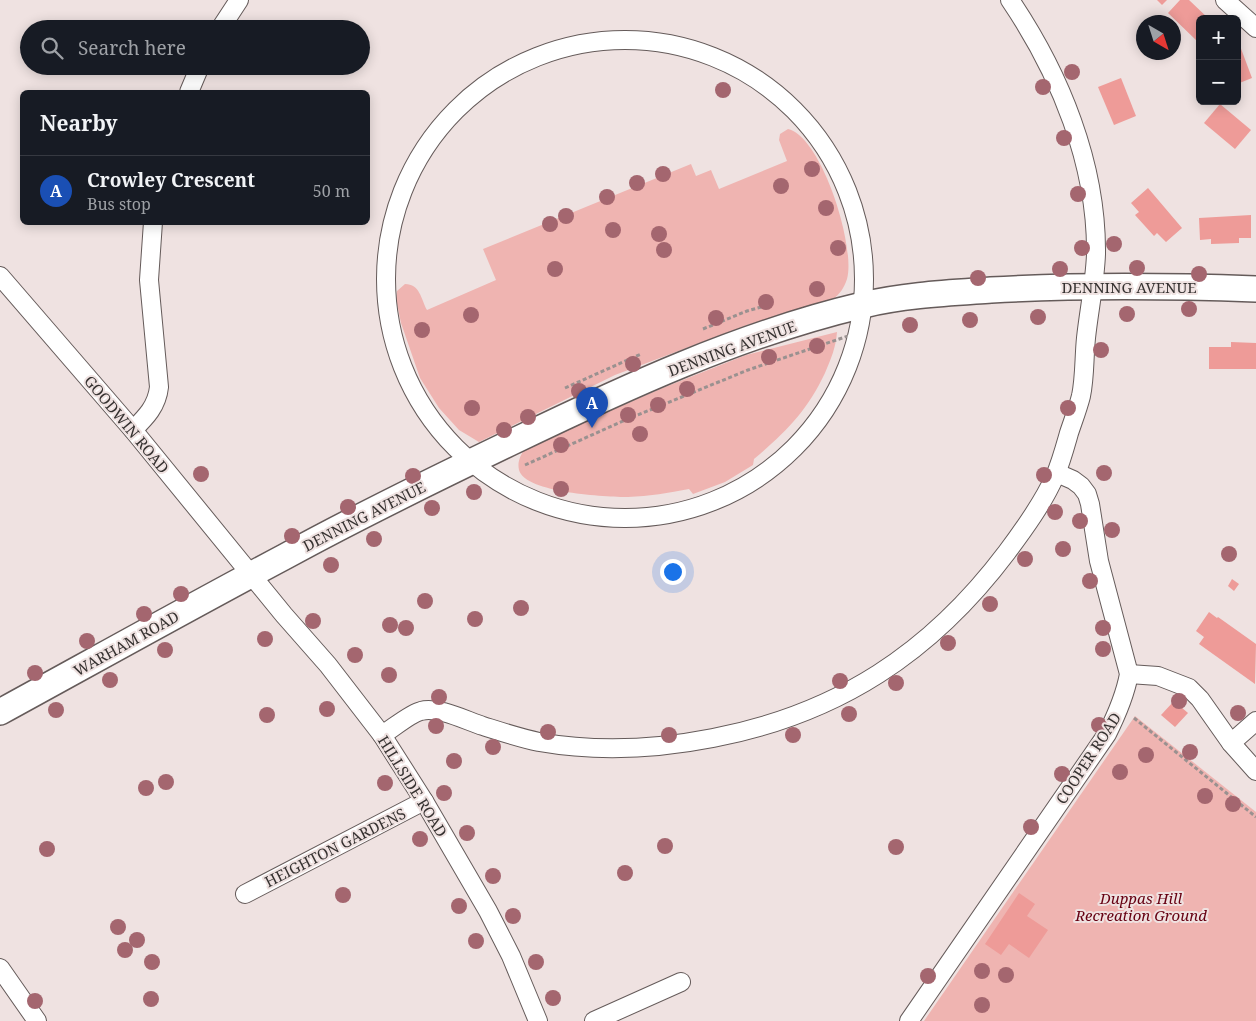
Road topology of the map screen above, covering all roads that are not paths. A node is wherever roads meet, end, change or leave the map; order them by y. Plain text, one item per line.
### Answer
1 (239, 0) edge
2 (1010, 0) edge
3 (1225, 0) edge
4 (226, 20) edge
5 (1256, 28) edge
6 (196, 75) edge
7 (190, 90) edge
8 (153, 225) edge
9 (0, 276) edge
10 (1094, 286) junction
11 (1256, 289) edge
12 (865, 304) junction
13 (133, 430) junction
14 (476, 460) junction
15 (1057, 473) junction
16 (252, 574) junction
17 (1129, 674) junction
18 (0, 712) edge
19 (1256, 721) edge
20 (382, 734) junction
21 (1231, 743) junction
22 (1256, 771) edge
23 (424, 801) junction
24 (245, 894) dead end
25 (0, 968) edge
26 (681, 982) dead end
27 (37, 1021) edge
28 (538, 1021) edge
29 (594, 1021) edge
30 (909, 1021) edge

1 - 4 street
2 - 10 street
3 - 5 street
6 - 7 street
8 - 13 street
9 - 13 street, GOODWIN ROAD
10 - 11 main road, DENNING AVENUE
10 - 12 main road, DENNING AVENUE
10 - 15 street
12 - 14 main road, DENNING AVENUE
12 - 14 street
12 - 14 street
13 - 16 street, GOODWIN ROAD
14 - 16 main road, DENNING AVENUE
15 - 17 street, COOPER ROAD
15 - 20 street
16 - 18 main road, WARHAM ROAD
16 - 20 street, HILLSIDE ROAD
17 - 21 street
17 - 30 street, COOPER ROAD
19 - 21 street
20 - 23 street, HILLSIDE ROAD
21 - 22 street
23 - 24 street, HEIGHTON GARDENS
23 - 28 street, HILLSIDE ROAD
25 - 27 street
26 - 29 street

